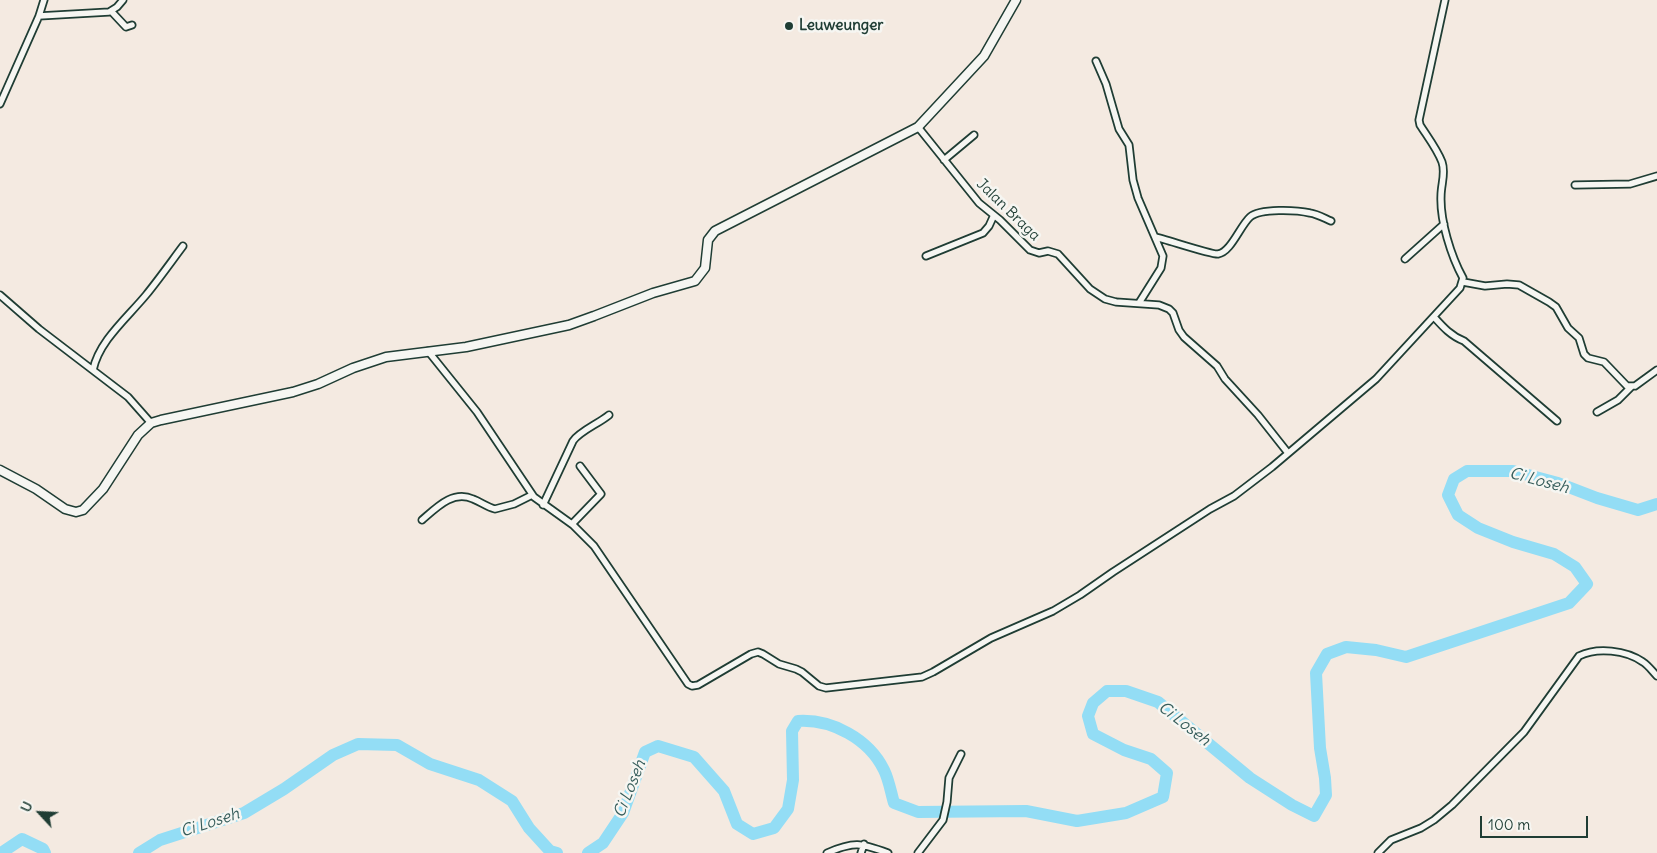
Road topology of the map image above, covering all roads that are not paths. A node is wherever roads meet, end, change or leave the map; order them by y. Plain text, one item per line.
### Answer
1 (44, 0) edge
2 (123, 0) edge
3 (1016, 0) edge
4 (1445, 0) edge
5 (111, 11) junction
6 (39, 16) junction
7 (132, 25) dead end
8 (1096, 61) dead end
9 (0, 104) edge
10 (918, 127) junction
11 (974, 135) dead end
12 (944, 160) junction
13 (1657, 176) edge
14 (1575, 185) dead end
15 (994, 215) junction
16 (1331, 221) dead end
17 (1444, 224) junction
18 (1155, 237) junction
19 (183, 246) dead end
20 (926, 256) dead end
21 (1405, 260) dead end
22 (1463, 282) junction
23 (0, 295) edge
24 (1139, 303) junction
25 (1434, 317) junction
26 (428, 351) junction
27 (93, 370) junction
28 (1657, 370) edge
29 (1631, 387) junction
30 (1597, 412) dead end
31 (609, 415) dead end
32 (1557, 421) dead end
33 (151, 423) junction
34 (1288, 453) junction
35 (580, 466) dead end
36 (0, 470) edge
37 (537, 500) junction
38 (422, 520) dead end
39 (572, 524) junction
40 (1657, 676) edge
41 (961, 754) dead end
42 (864, 844) junction
43 (837, 851) edge
44 (827, 853) edge
45 (861, 853) edge
46 (888, 853) edge
47 (918, 853) edge
48 (1378, 853) edge

1 - 6 street
2 - 5 street
3 - 10 street
4 - 17 street
5 - 6 street
5 - 7 street
6 - 9 street
8 - 18 street
10 - 12 street, Jalan Braga
10 - 26 street
11 - 12 street
12 - 15 street, Jalan Braga
13 - 14 street
15 - 20 street
15 - 24 street, Jalan Braga
16 - 18 street
17 - 21 street
17 - 22 street
18 - 24 street
19 - 27 street
22 - 25 street
22 - 29 street
23 - 27 street
24 - 34 street, Jalan Braga
25 - 32 street
25 - 34 street
26 - 33 street
26 - 37 street
27 - 33 street
28 - 29 street
29 - 30 street
31 - 37 street
33 - 36 street
34 - 39 street
35 - 39 street
37 - 38 street
37 - 39 street
40 - 48 street
41 - 47 street
42 - 43 street
42 - 45 street
42 - 46 street
43 - 44 street

